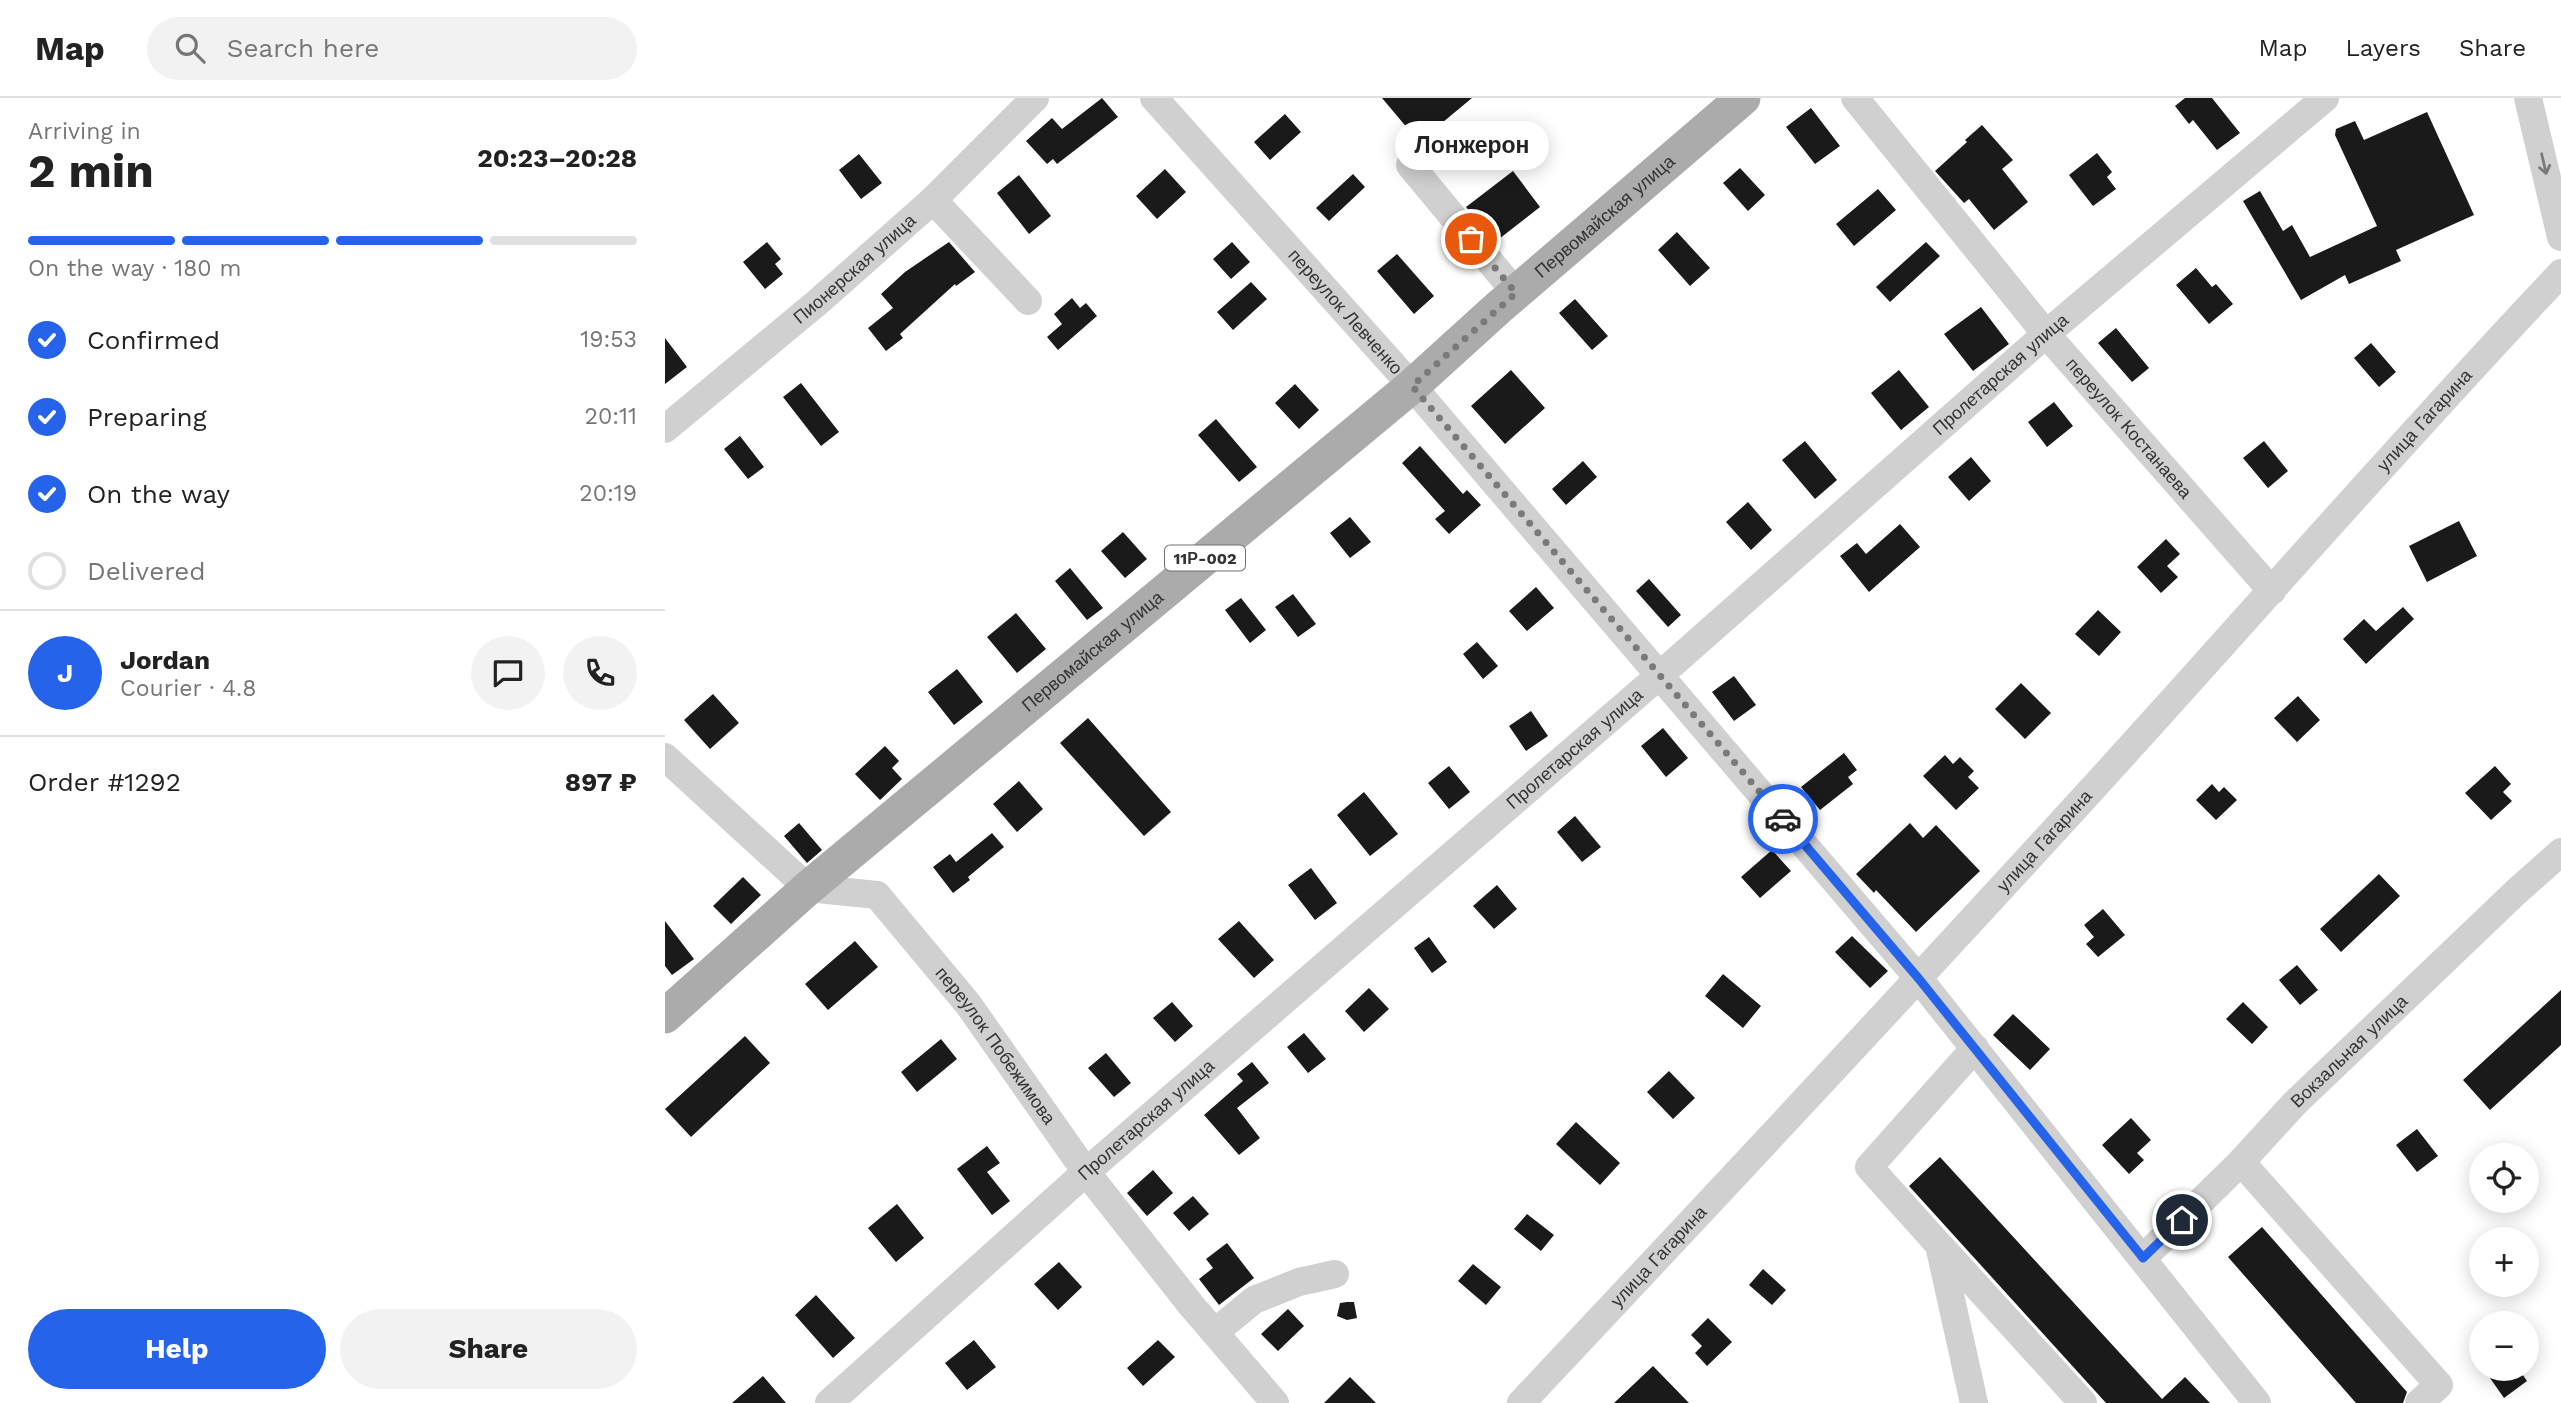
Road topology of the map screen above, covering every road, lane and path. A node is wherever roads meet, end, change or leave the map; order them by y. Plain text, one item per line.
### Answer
1 (1035, 98) edge
2 (1154, 98) edge
3 (1743, 98) edge
4 (1854, 98) edge
5 (2325, 98) edge
6 (2528, 98) edge
7 (1410, 165) dead end
8 (933, 200) junction
9 (2561, 237) edge
10 (2561, 273) edge
11 (1516, 293) junction
12 (1028, 302) dead end
13 (2046, 334) junction
14 (1412, 386) junction
15 (665, 429) edge
16 (2272, 591) junction
17 (1660, 675) junction
18 (665, 757) edge
19 (2561, 852) edge
20 (808, 888) junction
21 (1919, 979) junction
22 (665, 1016) edge
23 (1975, 1048) junction
24 (2241, 1162) junction
25 (1086, 1172) junction
26 (1939, 1245) junction
27 (2143, 1258) junction
28 (1335, 1274) dead end
29 (1215, 1332) junction
30 (829, 1403) edge
31 (1275, 1403) edge
32 (1521, 1403) edge
33 (1974, 1403) edge
34 (2083, 1403) edge
35 (2257, 1403) edge
36 (2419, 1403) edge

1 - 8 street, Пионерская улица
2 - 14 street, переулок Левченко
3 - 11 main road, Первомайская улица / 11Р-002
4 - 13 street, переулок Костанаева
5 - 13 street, Пролетарская улица
6 -> 9 street
7 - 11 street
8 - 12 street
8 - 15 street, Пионерская улица
10 - 16 street, улица Гагарина
11 - 14 main road, Первомайская улица / 11Р-002
13 - 16 street, переулок Костанаева
13 - 17 street, Пролетарская улица
14 - 17 street, переулок Левченко
14 - 20 main road, Первомайская улица / 11Р-002
16 - 21 street, улица Гагарина
17 - 21 street, переулок Левченко
17 - 25 street, Пролетарская улица
18 - 20 street
19 - 24 street, Вокзальная улица
20 - 22 main road, Первомайская улица / 11Р-002
20 - 25 street, переулок Побежимова
21 - 23 street, переулок Левченко
21 - 32 street, улица Гагарина
23 - 26 street
23 - 27 street, переулок Левченко
24 - 27 street, Вокзальная улица
24 - 36 street
25 - 29 street, переулок Побежимова
25 - 30 street, Пролетарская улица
26 - 33 street
26 - 34 street
27 - 35 street, переулок Левченко
28 - 29 street
29 - 31 street, переулок Побежимова

